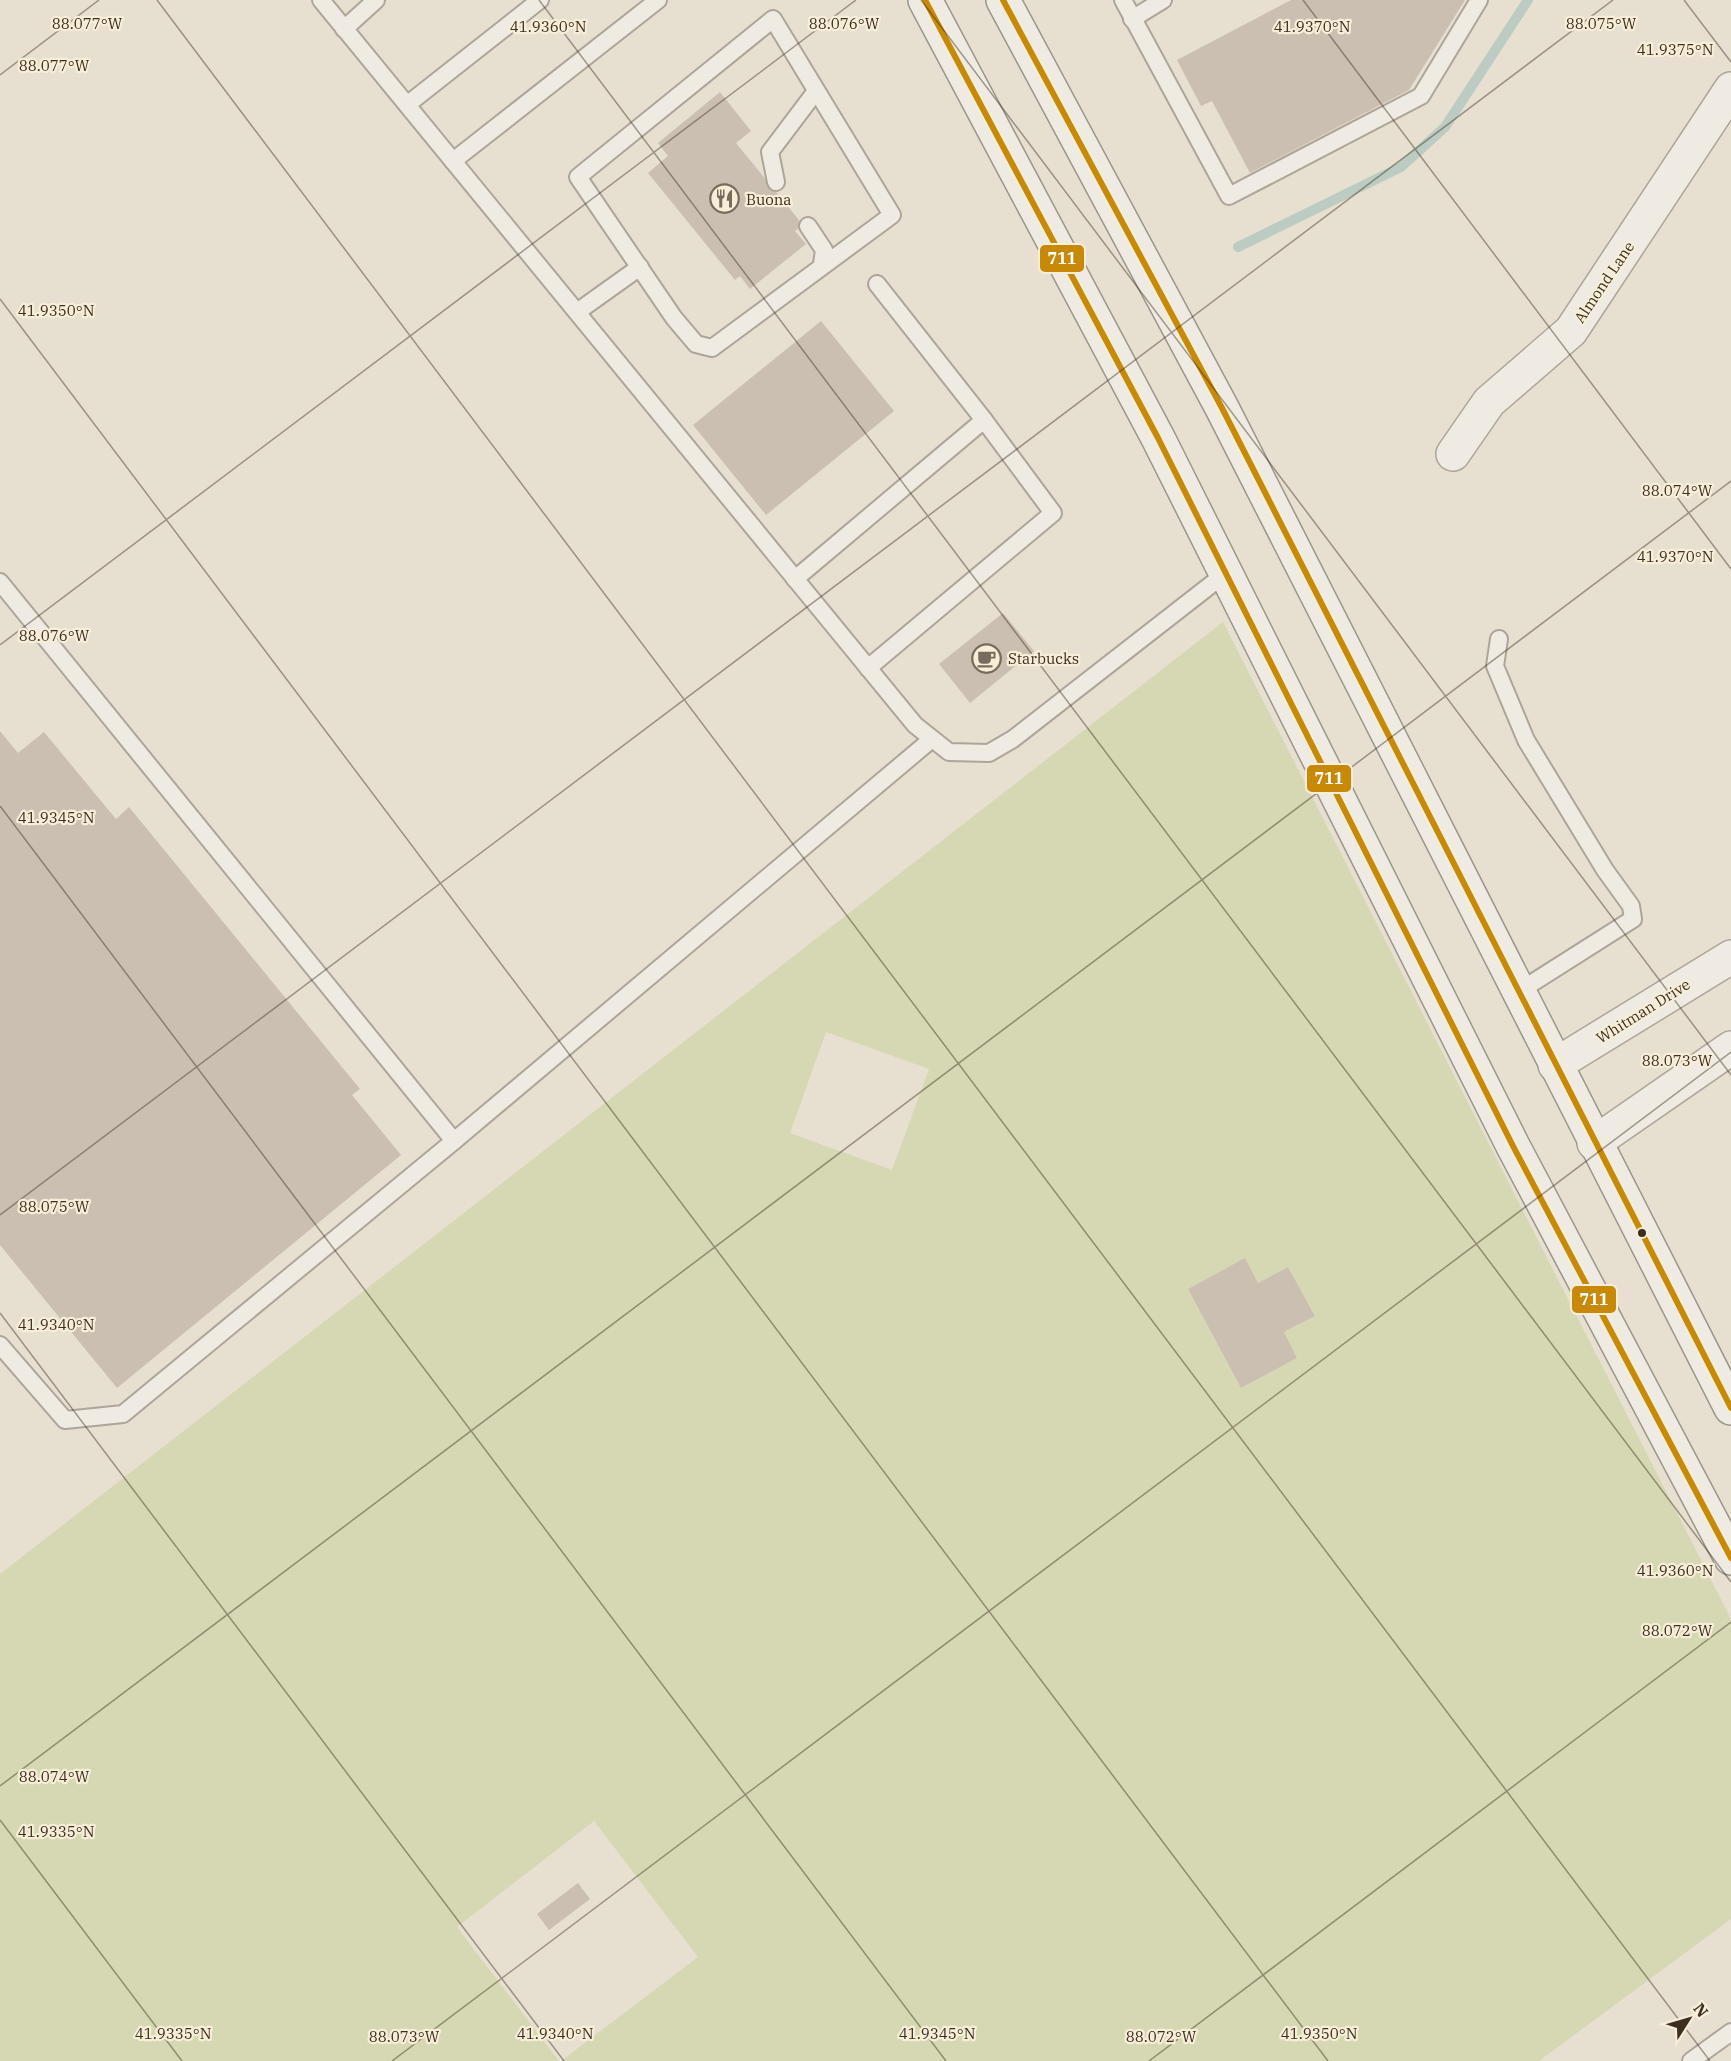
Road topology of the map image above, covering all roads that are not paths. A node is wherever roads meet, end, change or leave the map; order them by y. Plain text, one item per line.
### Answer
1 (321, 0) edge
2 (376, 0) edge
3 (540, 0) edge
4 (658, 0) edge
5 (925, 0) edge
6 (1003, 0) edge
7 (1123, 0) edge
8 (1163, 0) edge
9 (1479, 0) edge
10 (1132, 19) junction
11 (344, 29) junction
12 (1731, 89) edge
13 (816, 91) junction
14 (408, 104) junction
15 (453, 161) junction
16 (776, 182) dead end
17 (808, 226) dead end
18 (822, 264) junction
19 (640, 267) junction
20 (877, 284) dead end
21 (577, 312) junction
22 (984, 420) junction
23 (1453, 454) dead end
24 (1226, 573) junction
25 (795, 579) junction
26 (0, 582) edge
27 (1499, 639) dead end
28 (868, 668) junction
29 (932, 739) junction
30 (1731, 957) edge
31 (1518, 992) junction
32 (1731, 1048) edge
33 (1555, 1065) junction
34 (454, 1141) junction
35 (1594, 1143) junction
36 (0, 1345) edge
37 (1731, 1408) edge
38 (1731, 1558) edge
39 (1731, 2032) edge
40 (1691, 2061) edge

1 - 11 lane
2 - 11 lane
3 - 14 lane
4 - 15 lane
5 - 24 main road
6 - 31 main road
7 - 10 lane
8 - 10 lane
9 - 10 lane
11 - 14 lane
12 - 23 main road, Almond Lane
13 - 16 lane
13 - 18 lane
13 - 19 lane
14 - 15 lane
15 - 21 lane
17 - 18 lane
18 - 19 lane
19 - 21 lane
20 - 22 lane
21 - 25 lane
22 - 25 lane
22 - 28 lane
24 - 29 lane
24 - 38 main road
25 - 28 lane
26 - 34 lane
27 - 31 lane
28 - 29 lane
29 - 34 lane
30 - 33 main road, Whitman Drive
31 - 33 main road
32 - 35 main road
33 - 35 main road
34 - 36 lane
35 - 37 main road
39 - 40 lane

